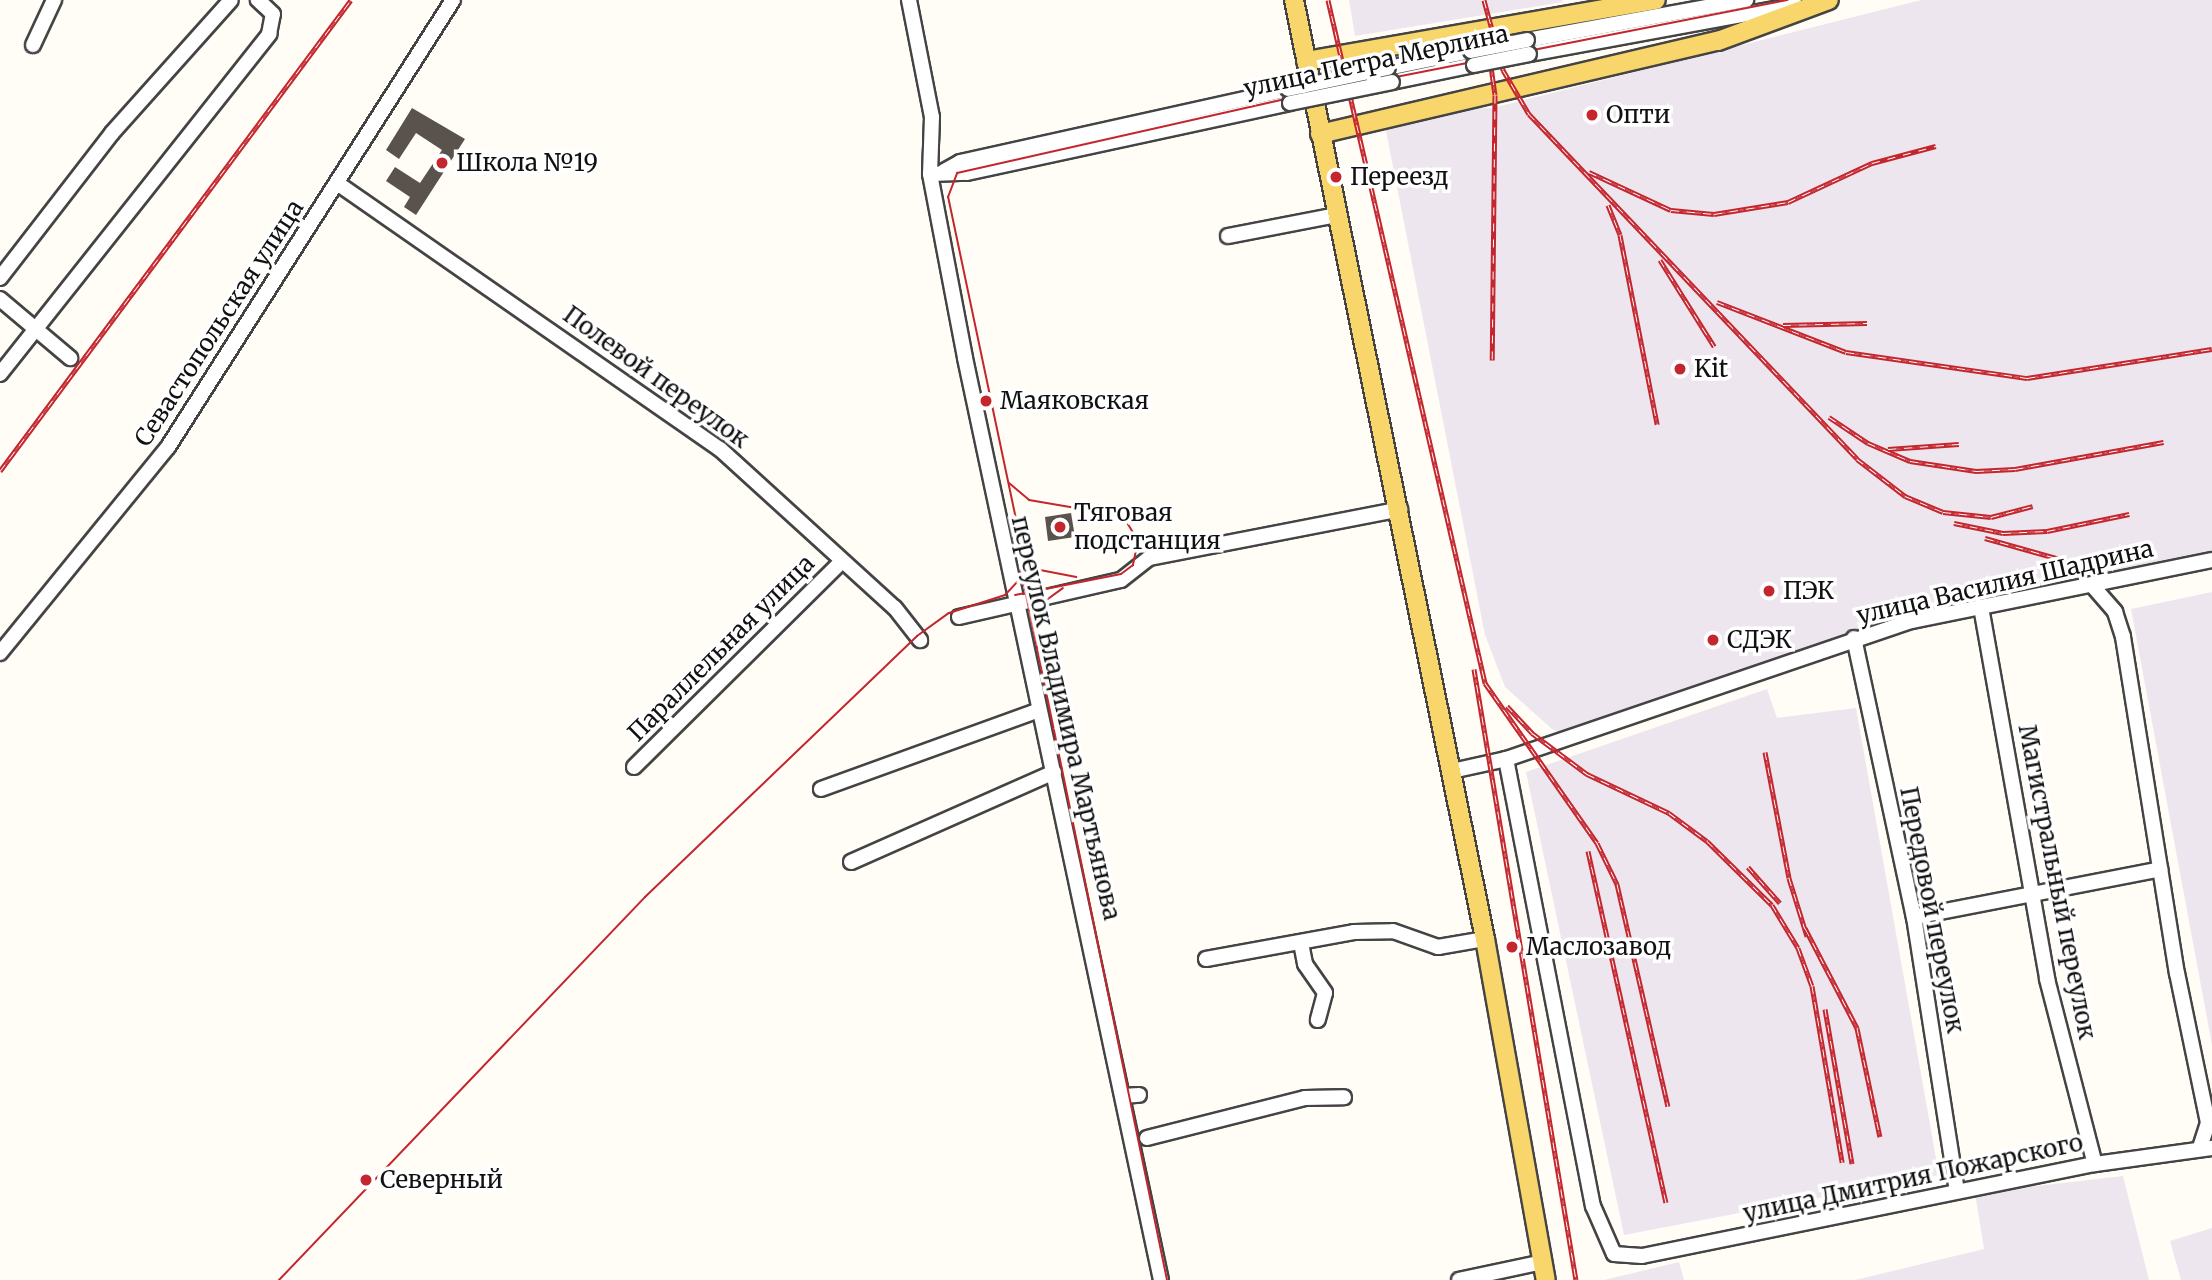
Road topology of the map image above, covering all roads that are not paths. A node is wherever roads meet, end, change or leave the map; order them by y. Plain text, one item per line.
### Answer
1 (54, 0) edge
2 (231, 0) edge
3 (258, 0) edge
4 (453, 0) edge
5 (909, 0) edge
6 (1294, 0) edge
7 (1656, 0) edge
8 (1746, 0) edge
9 (1819, 0) edge
10 (1829, 0) edge
11 (33, 45) dead end
12 (1528, 47) junction
13 (1307, 61) junction
14 (1320, 134) junction
15 (937, 173) junction
16 (337, 183) junction
17 (1337, 215) junction
18 (1228, 236) dead end
19 (0, 278) edge
20 (0, 299) edge
21 (33, 326) junction
22 (70, 358) dead end
23 (0, 374) edge
24 (1400, 509) junction
25 (2212, 560) edge
26 (841, 562) junction
27 (2091, 584) junction
28 (1018, 601) junction
29 (1981, 607) junction
30 (959, 617) dead end
31 (1854, 638) junction
32 (920, 640) dead end
33 (0, 653) edge
34 (1037, 711) junction
35 (1506, 760) junction
36 (634, 767) dead end
37 (1452, 771) junction
38 (1054, 772) junction
39 (821, 789) dead end
40 (851, 862) dead end
41 (2160, 869) junction
42 (2031, 893) junction
43 (1914, 917) junction
44 (1485, 939) junction
45 (1301, 943) junction
46 (1206, 959) dead end
47 (1318, 1020) dead end
48 (1139, 1095) dead end
49 (1123, 1096) junction
50 (1344, 1097) dead end
51 (1147, 1138) dead end
52 (2206, 1148) edge
53 (2095, 1164) junction
54 (1957, 1191) junction
55 (1544, 1271) edge
56 (1161, 1280) edge
57 (1459, 1280) edge

1 - 11 street
2 - 19 street
3 - 21 street
4 - 16 street, Севастопольская улица
5 - 15 street, переулок Владимира Мартьянова
6 - 13 main road
7 - 13 main road, улица Петра Мерлина
8 - 12 street, улица Петра Мерлина
9 - 12 street, улица Петра Мерлина
10 - 14 main road
12 - 15 street, улица Петра Мерлина, bridge
13 - 14 main road
14 - 17 main road
15 - 28 street, переулок Владимира Мартьянова
16 - 26 street, Полевой переулок
16 - 33 street, Севастопольская улица
17 - 18 street
17 - 24 main road
20 - 21 street
21 - 22 street
21 - 23 street
24 - 28 street
24 - 37 main road
25 - 27 street, улица Василия Шадрина
26 - 32 street, Полевой переулок
26 - 36 street, Параллельная улица
27 - 29 street, улица Василия Шадрина
27 - 41 street
28 - 30 street
28 - 34 street, переулок Владимира Мартьянова
29 - 31 street, улица Василия Шадрина
29 - 42 street, Магистральный переулок
31 - 35 street, улица Василия Шадрина
31 - 43 street, Передовой переулок
34 - 38 street, переулок Владимира Мартьянова
34 - 39 street
35 - 37 street, улица Василия Шадрина
35 - 54 street, улица Дмитрия Пожарского
37 - 44 main road
38 - 40 street
38 - 49 street, переулок Владимира Мартьянова
41 - 42 street
41 - 52 street
42 - 43 street
42 - 53 street, Магистральный переулок
43 - 54 street, Передовой переулок
44 - 45 street
44 - 55 main road
45 - 46 street
45 - 47 street
48 - 49 street
49 - 56 street, переулок Владимира Мартьянова
50 - 51 street
52 - 53 street, улица Дмитрия Пожарского
53 - 54 street, улица Дмитрия Пожарского
55 - 57 street

